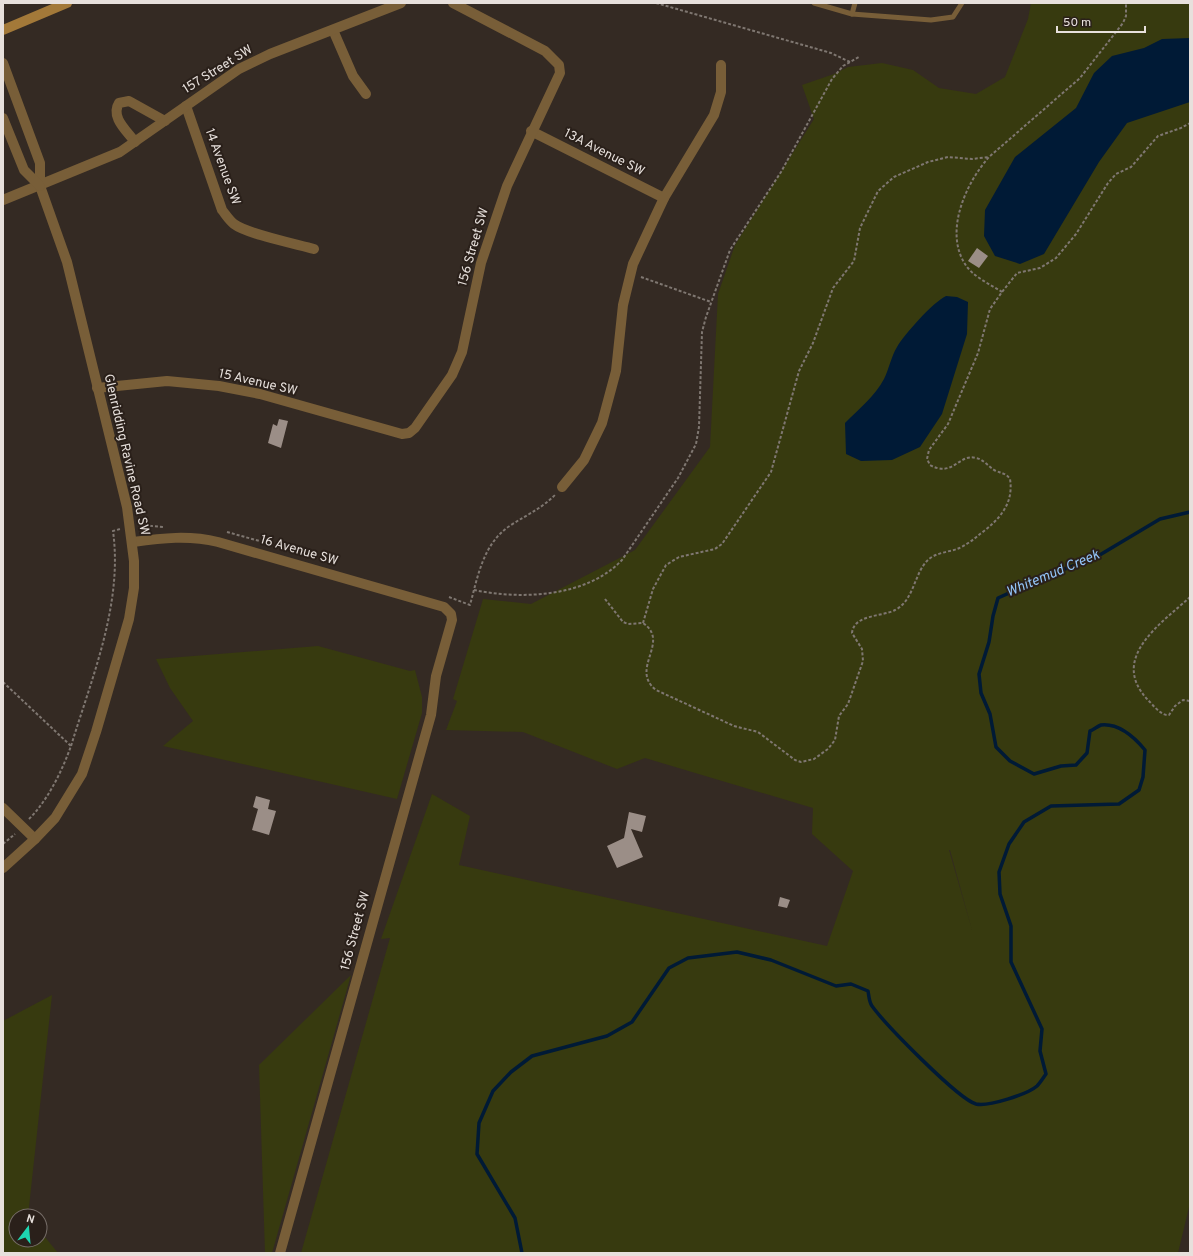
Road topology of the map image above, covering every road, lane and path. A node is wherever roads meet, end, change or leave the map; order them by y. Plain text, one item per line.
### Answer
1 (67, 3) edge
2 (401, 3) edge
3 (453, 3) edge
4 (656, 3) edge
5 (814, 3) edge
6 (855, 3) edge
7 (962, 3) edge
8 (1126, 3) edge
9 (852, 14) junction
10 (3, 30) edge
11 (333, 30) junction
12 (859, 58) dead end
13 (850, 62) junction
14 (3, 63) edge
15 (721, 65) dead end
16 (366, 94) dead end
17 (186, 106) junction
18 (3, 118) edge
19 (165, 121) junction
20 (1190, 123) edge
21 (531, 132) junction
22 (135, 142) junction
23 (989, 157) junction
24 (40, 186) junction
25 (664, 198) junction
26 (3, 200) edge
27 (314, 249) dead end
28 (631, 273) junction
29 (1002, 292) junction
30 (711, 302) junction
31 (97, 388) junction
32 (409, 433) joint
33 (562, 487) joint
34 (145, 524) dead end
35 (164, 526) dead end
36 (113, 531) dead end
37 (221, 531) dead end
38 (133, 542) junction
39 (269, 544) dead end
40 (474, 590) junction
41 (448, 597) dead end
42 (1190, 597) edge
43 (605, 599) dead end
44 (451, 614) joint
45 (643, 624) junction
46 (3, 682) edge
47 (1190, 701) edge
48 (71, 746) junction
49 (3, 808) edge
50 (33, 816) dead end
51 (10, 838) dead end
52 (35, 839) junction
53 (3, 844) edge
54 (3, 868) edge
55 (280, 1253) edge

1 - 10 main road
2 - 11 street, 157 Street SW
3 - 21 street, 156 Street SW
4 - 13 path
5 - 9 lane
6 - 9 lane
7 - 9 lane
8 - 23 path
11 - 16 street
11 - 17 street, 157 Street SW
12 - 13 path
13 - 30 path
14 - 24 street
15 - 25 street
17 - 19 street, 157 Street SW
17 - 27 street, 14 Avenue SW
18 - 24 street
19 - 22 street, 157 Street SW
19 - 22 street
20 - 29 path
21 - 25 street, 13A Avenue SW
21 - 32 street, 156 Street SW
22 - 24 street, 157 Street SW
23 - 29 path
23 - 45 path
24 - 26 street, 157 Street SW
24 - 31 street, Glenridding Ravine Road SW
25 - 28 street
28 - 30 path
28 - 33 street
29 - 45 path
30 - 40 path
31 - 32 street, 15 Avenue SW
31 - 38 street, Glenridding Ravine Road SW
33 - 40 path
34 - 35 path
36 - 48 path
37 - 39 path
38 - 44 street, 16 Avenue SW
38 - 52 street, Glenridding Ravine Road SW
40 - 41 path
42 - 47 path
43 - 45 path
44 - 55 street, 156 Street SW
46 - 48 path
48 - 50 path
49 - 52 street
51 - 53 path
52 - 54 street, Glenridding Ravine Road SW

